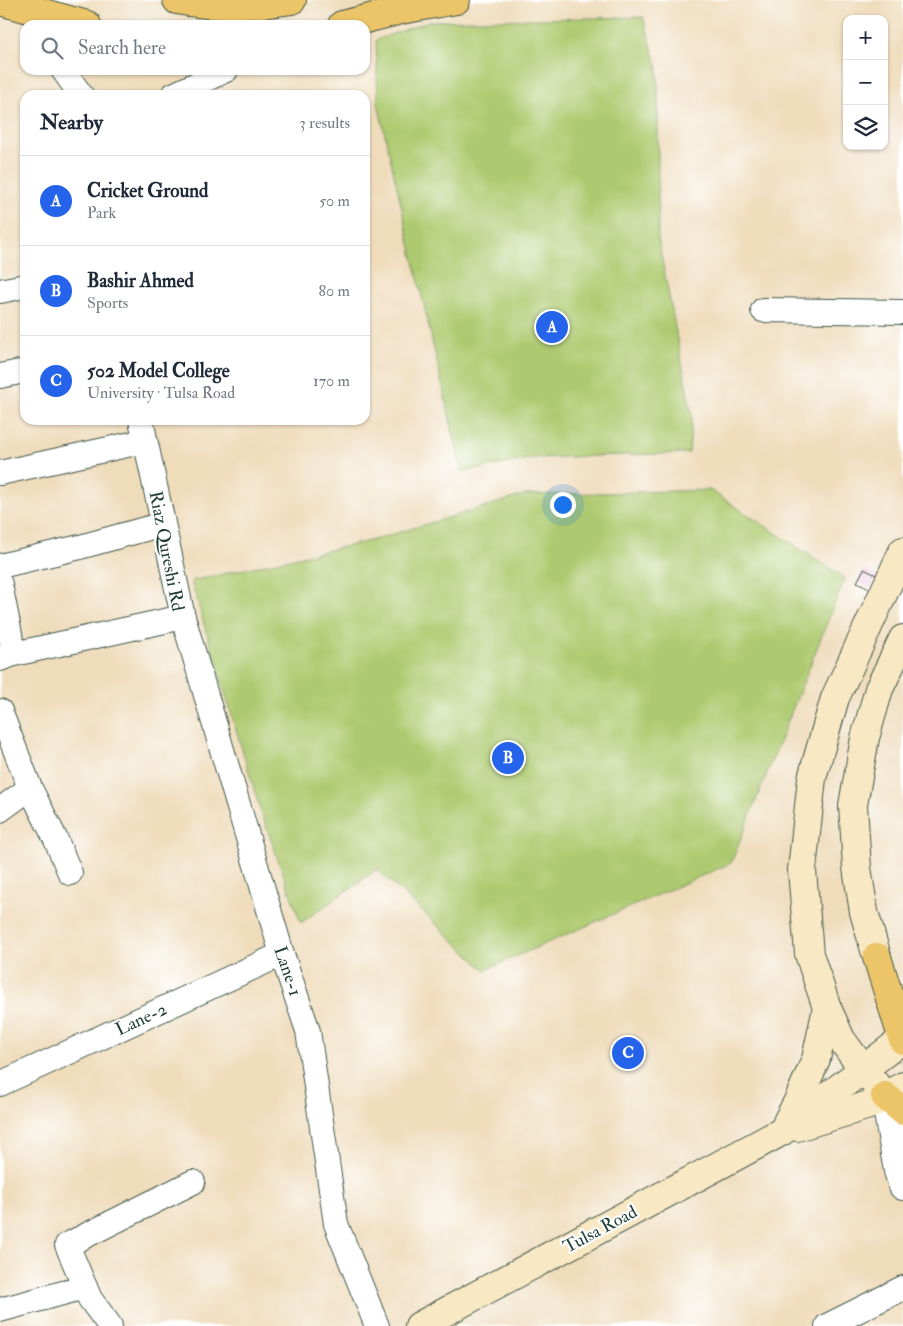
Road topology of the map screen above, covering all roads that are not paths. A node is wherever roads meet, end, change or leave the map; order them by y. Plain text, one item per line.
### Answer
1 (177, 0) edge
2 (292, 0) edge
3 (456, 0) edge
4 (16, 10) edge
5 (64, 20) edge
6 (362, 20) edge
7 (67, 75) edge
8 (215, 75) edge
9 (77, 90) edge
10 (184, 90) edge
11 (20, 287) edge
12 (0, 291) edge
13 (763, 310) dead end
14 (903, 312) edge
15 (20, 372) edge
16 (0, 376) edge
17 (143, 430) edge
18 (0, 473) edge
19 (164, 524) junction
20 (903, 551) edge
21 (0, 566) edge
22 (0, 584) edge
23 (183, 617) junction
24 (903, 639) edge
25 (7, 656) edge
26 (0, 711) edge
27 (30, 788) junction
28 (0, 810) edge
29 (70, 873) dead end
30 (282, 954) junction
31 (827, 1008) junction
32 (903, 1040) edge
33 (862, 1069) junction
34 (0, 1084) edge
35 (897, 1098) edge
36 (781, 1132) junction
37 (193, 1182) dead end
38 (903, 1186) edge
39 (85, 1287) junction
40 (903, 1288) edge
41 (0, 1310) edge
42 (110, 1326) edge
43 (377, 1326) edge
44 (420, 1326) edge
45 (827, 1326) edge

1 - 2 main road
3 - 6 main road
4 - 5 main road
7 - 9 street
8 - 10 street
11 - 12 street
13 - 14 street
15 - 16 street
17 - 18 street
17 - 19 street, Riaz Qureshi Rd
19 - 21 street
19 - 23 street, Riaz Qureshi Rd
20 - 31 main road
22 - 25 street
23 - 25 street, Riaz Qureshi Rd
23 - 30 street, Lane-1
24 - 32 main road
26 - 27 street
27 - 28 street
27 - 29 street
30 - 34 street, Lane-2
30 - 43 street, Lane-1
31 - 33 main road
31 - 36 main road
32 - 33 main road, Tulsa Road
33 - 35 main road
33 - 36 main road, Tulsa Road
35 - 36 main road, Tulsa Road
35 - 38 street
36 - 44 main road, Tulsa Road
37 - 39 street
39 - 41 street
39 - 42 street
40 - 45 street

